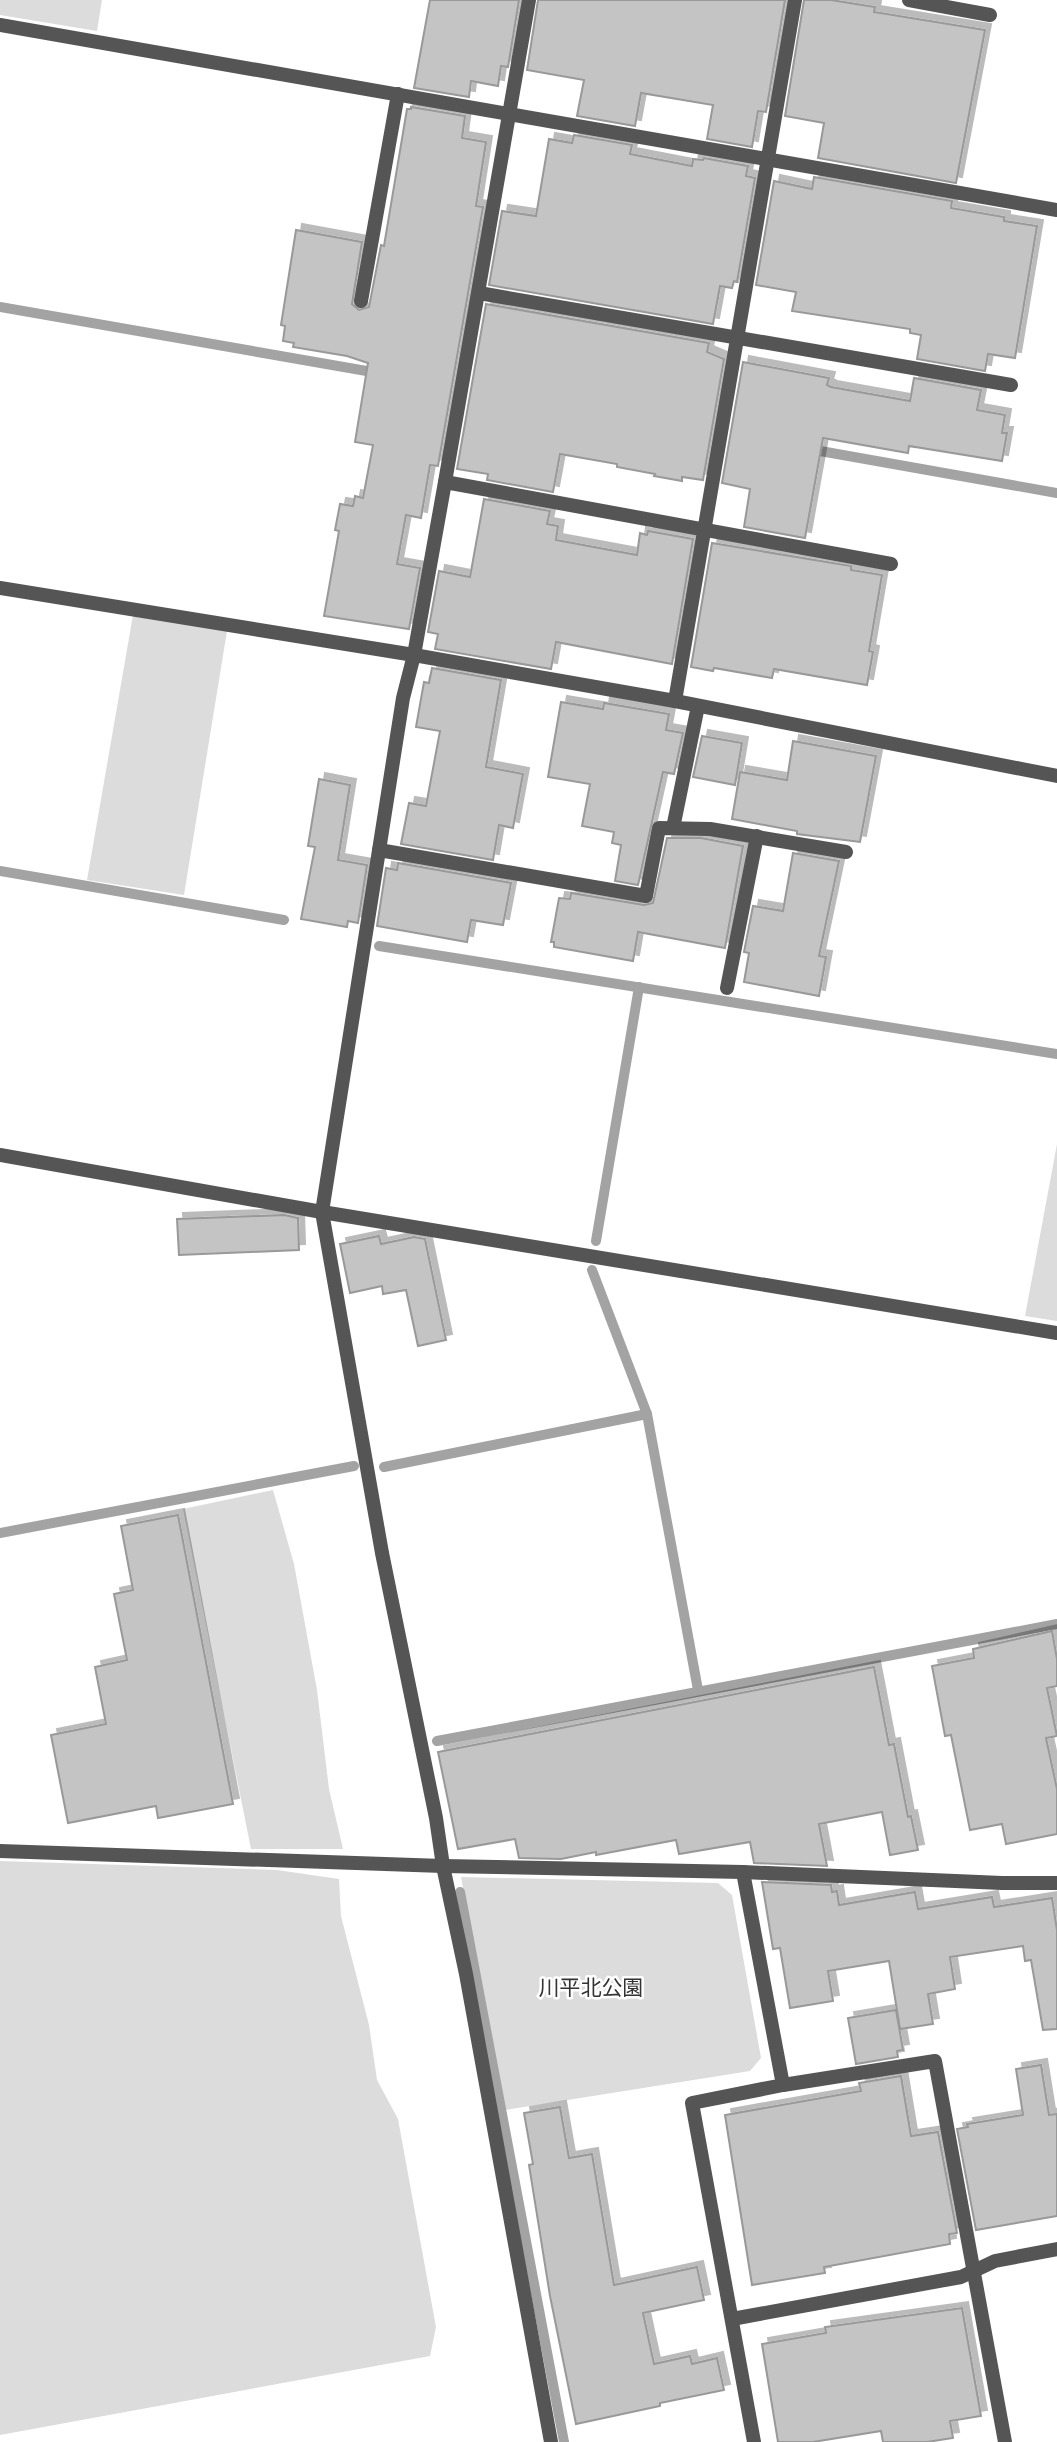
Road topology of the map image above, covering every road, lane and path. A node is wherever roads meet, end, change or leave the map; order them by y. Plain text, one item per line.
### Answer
1 (529, 0) edge
2 (795, 0) edge
3 (909, 0) edge
4 (990, 15) dead end
5 (0, 25) edge
6 (398, 94) junction
7 (509, 114) junction
8 (768, 160) junction
9 (1057, 210) edge
10 (479, 293) junction
11 (361, 301) dead end
12 (737, 338) junction
13 (1011, 385) dead end
14 (445, 482) junction
15 (705, 531) junction
16 (891, 564) dead end
17 (0, 588) edge
18 (414, 655) junction
19 (675, 701) junction
20 (698, 706) junction
21 (1057, 776) edge
22 (673, 828) junction
23 (757, 836) junction
24 (379, 850) junction
25 (846, 852) dead end
26 (727, 988) dead end
27 (0, 1155) edge
28 (322, 1212) junction
29 (1057, 1333) edge
30 (0, 1851) edge
31 (443, 1866) junction
32 (743, 1872) junction
33 (1057, 1883) edge
34 (783, 2085) junction
35 (1057, 2249) edge
36 (974, 2271) junction
37 (732, 2319) junction
38 (551, 2442) edge
39 (754, 2442) edge
40 (1005, 2442) edge

1 - 7 street
2 - 8 street
3 - 4 street
5 - 6 street
6 - 7 street
6 - 11 street
7 - 8 street
7 - 10 street
8 - 9 street
8 - 12 street
10 - 12 street
10 - 14 street
12 - 13 street
12 - 15 street
14 - 15 street
14 - 18 street
15 - 16 street
15 - 19 street
17 - 18 street
18 - 19 street
18 - 24 street
19 - 20 street
20 - 21 street
20 - 22 street
22 - 23 street
22 - 24 street
23 - 25 street
23 - 26 street
24 - 28 street
27 - 28 street
28 - 29 street
28 - 31 street
30 - 31 street
31 - 32 street
31 - 38 street
32 - 33 street
32 - 34 street
34 - 36 street
34 - 37 street
35 - 36 street
36 - 37 street
36 - 40 street
37 - 39 street

